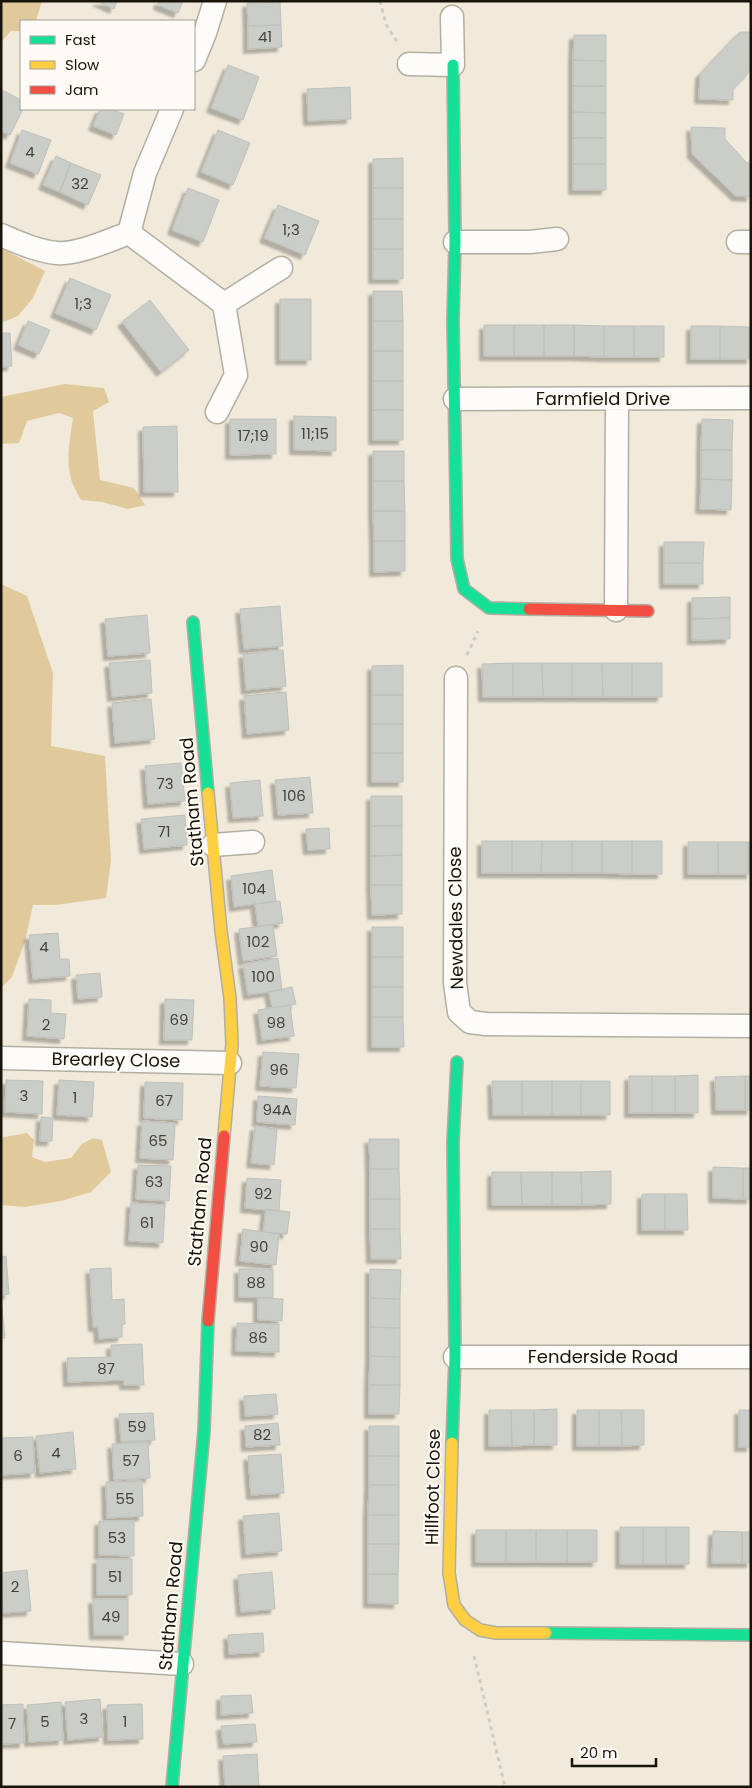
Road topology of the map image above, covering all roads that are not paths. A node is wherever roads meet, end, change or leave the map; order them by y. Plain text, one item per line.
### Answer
1 (215, 1) edge
2 (452, 17) dead end
3 (195, 58) edge
4 (410, 64) road end
5 (453, 65) junction
6 (172, 110) edge
7 (129, 233) junction
8 (1, 235) edge
9 (556, 239) dead end
10 (455, 242) junction
11 (281, 268) dead end
12 (224, 304) junction
13 (751, 398) edge
14 (455, 399) junction
15 (617, 400) junction
16 (217, 412) dead end
17 (616, 610) junction
18 (648, 611) dead end
19 (193, 622) dead end
20 (456, 678) road end
21 (253, 842) dead end
22 (213, 845) junction
23 (751, 1026) edge
24 (1, 1058) edge
25 (457, 1062) dead end
26 (230, 1063) junction
27 (455, 1357) junction
28 (751, 1357) edge
29 (751, 1635) edge
30 (1, 1653) edge
31 (182, 1664) junction
32 (172, 1787) edge

1 - 3 street
2 - 5 street
4 - 5 street
5 - 10 street
6 - 7 street
7 - 8 street
7 - 12 street
9 - 10 street
10 - 14 street
11 - 12 street
12 - 16 street
13 - 15 street, Farmfield Drive
14 - 15 street, Farmfield Drive
14 - 17 street
15 - 17 street
17 - 18 street
19 - 22 street, Statham Road
20 - 23 street, Newdales Close
21 - 22 street
22 - 26 street, Statham Road
24 - 26 street, Brearley Close
25 - 27 street, Hillfoot Close
26 - 31 street, Statham Road
27 - 28 street, Fenderside Road
27 - 29 street, Hillfoot Close
30 - 31 street
31 - 32 street, Statham Road

